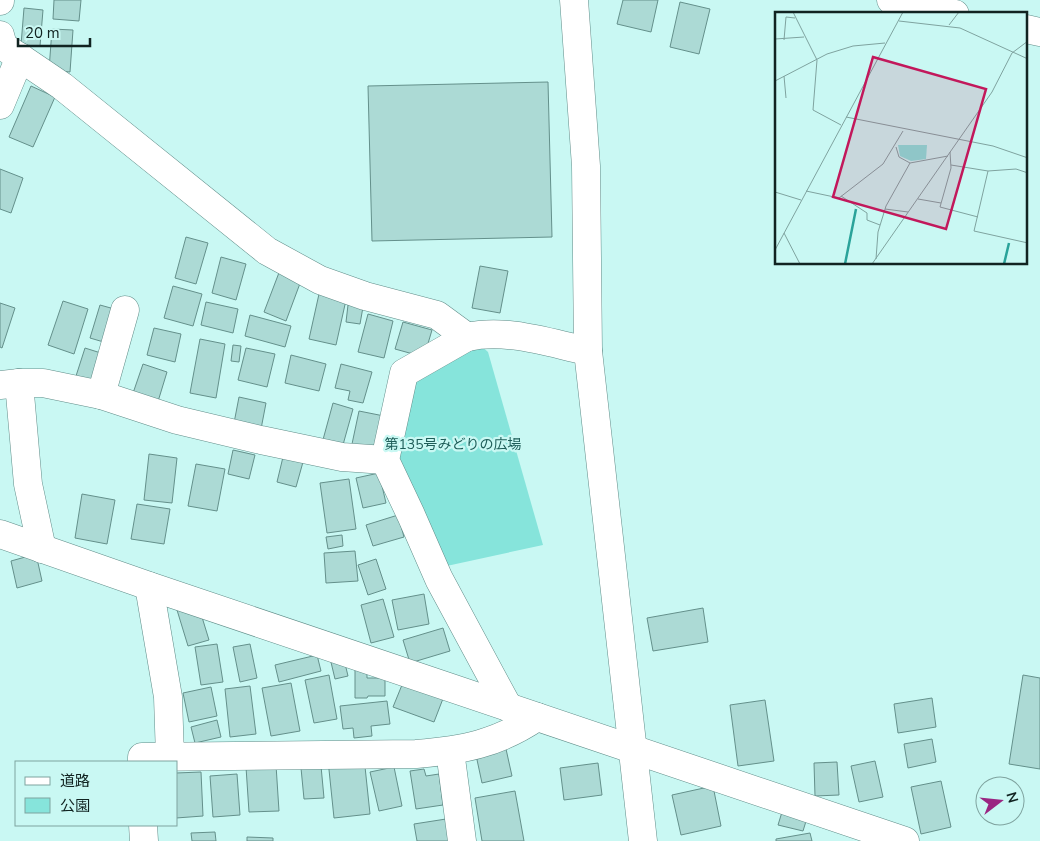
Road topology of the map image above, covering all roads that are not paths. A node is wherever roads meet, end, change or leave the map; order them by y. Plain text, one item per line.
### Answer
1 (574, 0) edge
2 (891, 0) edge
3 (946, 12) edge
4 (0, 35) edge
5 (20, 57) junction
6 (0, 105) edge
7 (124, 310) dead end
8 (467, 337) junction
9 (588, 350) junction
10 (10, 384) edge
11 (100, 395) junction
12 (384, 460) junction
13 (0, 534) edge
14 (42, 549) junction
15 (149, 586) junction
16 (508, 707) junction
17 (537, 717) junction
18 (632, 749) junction
19 (450, 751) junction
20 (170, 756) junction
21 (142, 761) edge
22 (143, 826) edge
23 (144, 841) edge
24 (462, 841) edge
25 (643, 841) edge
26 (906, 841) edge

1 - 9 street
2 - 3 street
4 - 5 street
5 - 6 street
5 - 8 street
7 - 11 street
8 - 9 street
8 - 12 street
9 - 18 street
10 - 11 street
10 - 14 street
11 - 12 street
12 - 16 street
13 - 14 street
14 - 15 street
15 - 16 street
15 - 20 street
16 - 17 street
17 - 18 street
17 - 19 street
18 - 25 street
18 - 26 street
19 - 20 street
19 - 24 street
20 - 21 street
22 - 23 street

